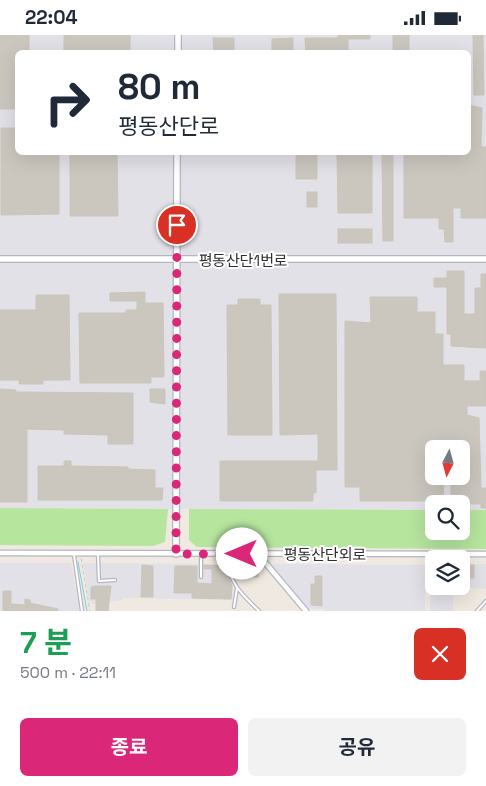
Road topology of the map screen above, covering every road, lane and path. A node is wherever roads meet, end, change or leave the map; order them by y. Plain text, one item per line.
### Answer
1 (178, 35) edge
2 (178, 50) edge
3 (177, 155) edge
4 (0, 259) edge
5 (486, 259) edge
6 (177, 261) junction
7 (0, 553) edge
8 (176, 554) junction
9 (201, 554) junction
10 (226, 554) junction
11 (258, 554) junction
12 (486, 554) edge
13 (74, 555) junction
14 (81, 555) junction
15 (98, 555) junction
16 (201, 577) dead end
17 (115, 580) dead end
18 (237, 588) junction
19 (486, 601) edge
20 (234, 607) dead end
21 (82, 611) edge
22 (90, 611) edge
23 (259, 611) edge
24 (306, 611) edge
25 (477, 611) edge

1 - 2 street
3 - 6 street
4 - 6 street, 평동산단1번로
5 - 6 street, 평동산단1번로
6 - 8 street
7 - 13 street, 평동산단외로
8 - 9 street, 평동산단외로
8 - 15 street, 평동산단외로
9 - 10 street, 평동산단외로
9 - 16 lane
10 - 11 street, 평동산단외로
10 - 18 lane
11 - 12 street, 평동산단외로
11 - 24 street
13 - 14 street, 평동산단외로
13 - 21 lane
14 - 15 street, 평동산단외로
14 - 22 path
15 - 17 lane
18 - 20 lane
18 - 23 lane
19 - 25 lane

